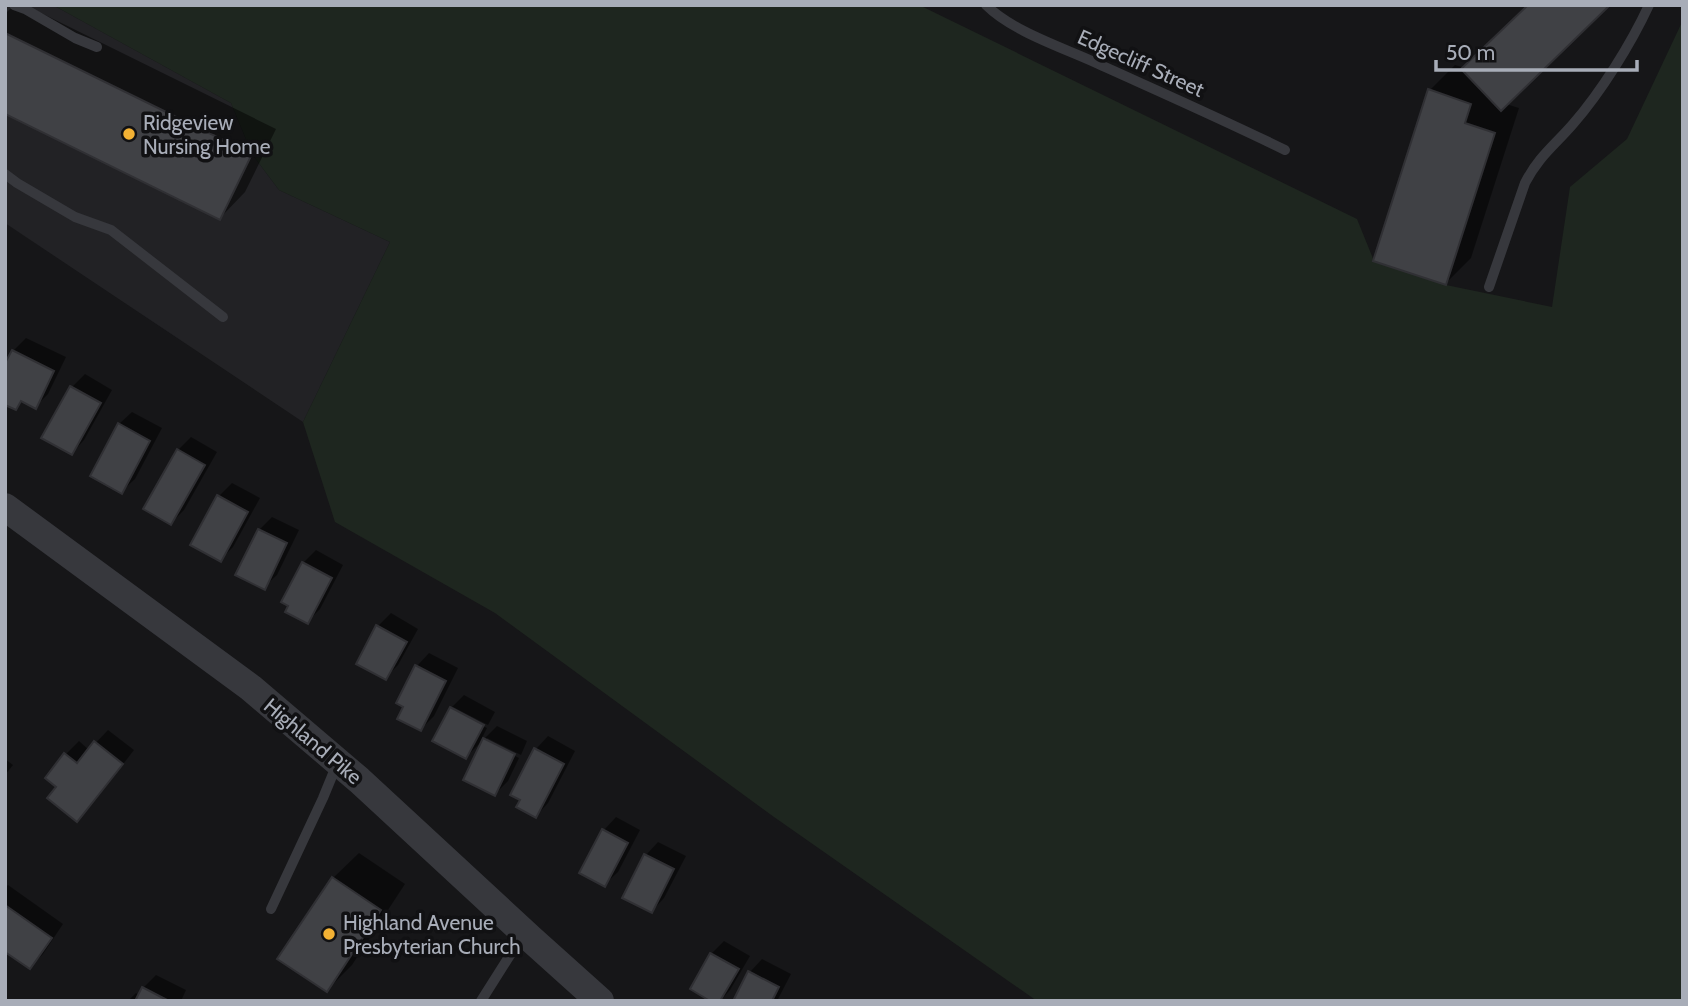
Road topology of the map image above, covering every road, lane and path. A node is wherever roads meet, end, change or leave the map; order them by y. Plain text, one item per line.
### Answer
1 (14, 5) edge
2 (986, 5) edge
3 (1649, 5) edge
4 (97, 47) dead end
5 (1284, 150) dead end
6 (5, 174) edge
7 (1489, 287) dead end
8 (223, 317) dead end
9 (5, 507) edge
10 (338, 761) junction
11 (271, 909) dead end
12 (524, 933) junction
13 (481, 1001) edge
14 (600, 1001) edge

1 - 4 lane
2 - 5 lane, Edgecliff Street
3 - 7 lane
6 - 8 lane
9 - 10 street, Highland Pike
10 - 11 lane
10 - 12 street, Highland Pike
12 - 13 lane
12 - 14 street, Highland Pike

